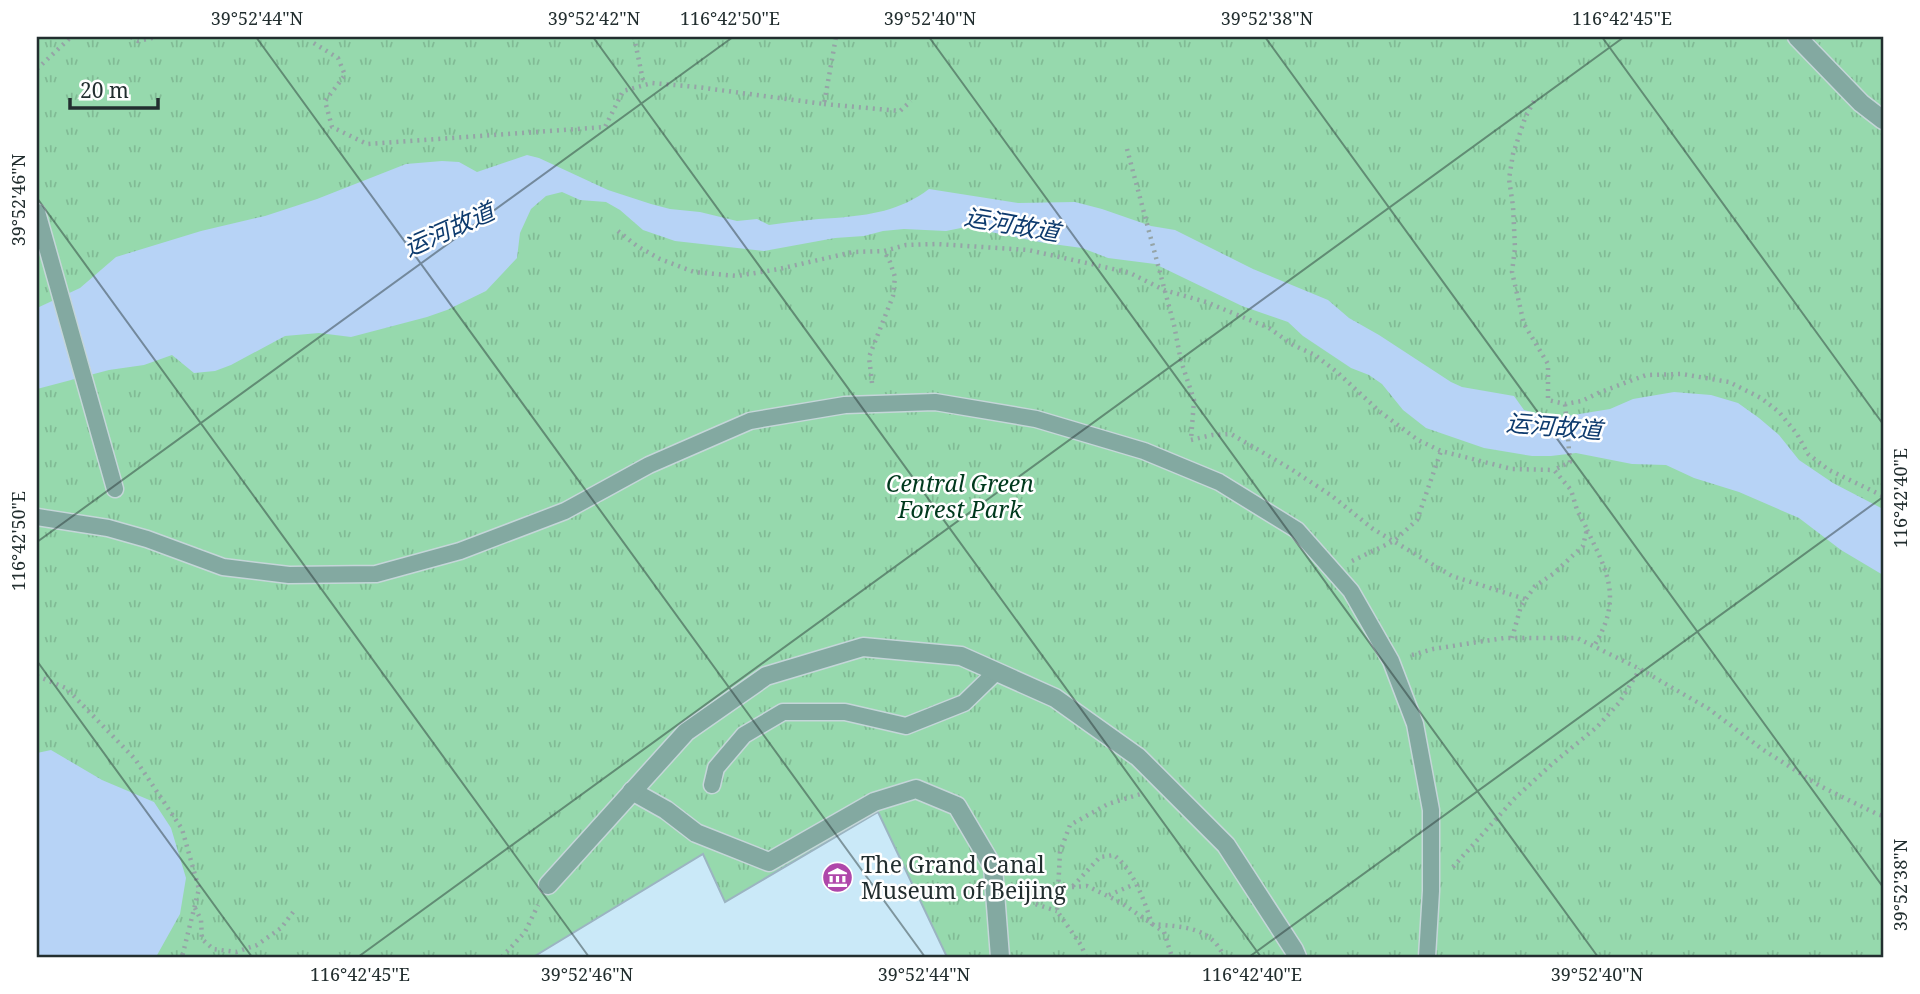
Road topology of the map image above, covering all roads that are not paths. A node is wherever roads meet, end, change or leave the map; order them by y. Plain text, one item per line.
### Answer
1 (1797, 37) edge
2 (1883, 120) edge
3 (37, 212) edge
4 (115, 489) dead end
5 (37, 517) edge
6 (996, 672) junction
7 (712, 785) dead end
8 (632, 791) junction
9 (548, 885) road end
10 (1000, 957) edge
11 (1297, 957) edge
12 (1427, 957) edge

1 - 2 street
3 - 4 lane
5 - 12 lane
6 - 7 lane
6 - 8 street
6 - 11 street
8 - 9 street
8 - 10 street

